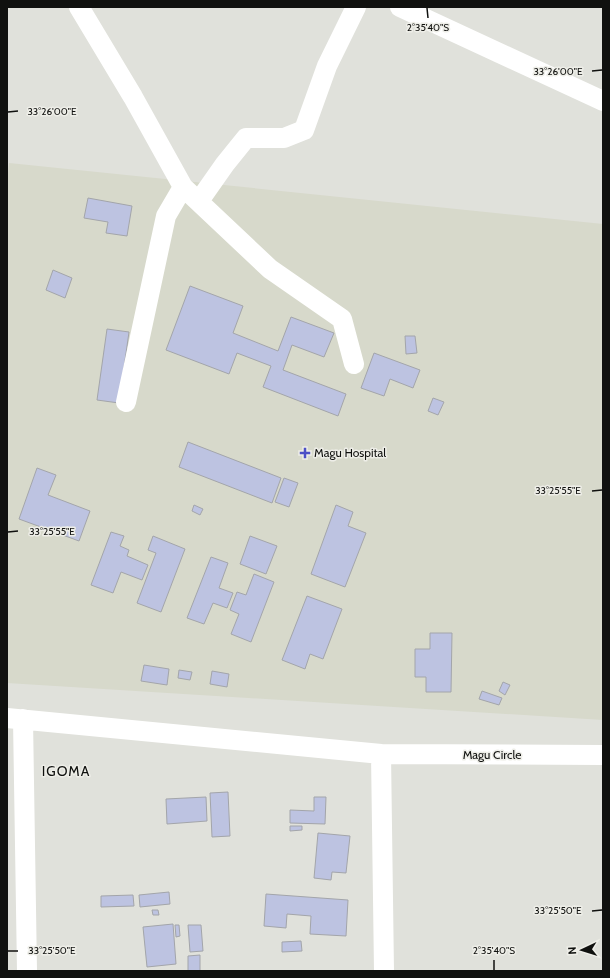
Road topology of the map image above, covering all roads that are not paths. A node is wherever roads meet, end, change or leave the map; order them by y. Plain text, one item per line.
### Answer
1 (79, 7) edge
2 (356, 7) edge
3 (400, 7) edge
4 (603, 101) edge
5 (183, 187) junction
6 (199, 202) junction
7 (354, 364) dead end
8 (126, 402) dead end
9 (15, 719) edge
10 (381, 754) junction
11 (603, 755) edge
12 (27, 971) edge
13 (384, 971) edge

1 - 5 street
2 - 6 street
3 - 4 street
5 - 6 street
5 - 8 street
6 - 7 street
9 - 10 street, Magu Circle
9 - 12 street
10 - 11 street, Magu Circle
10 - 13 street

